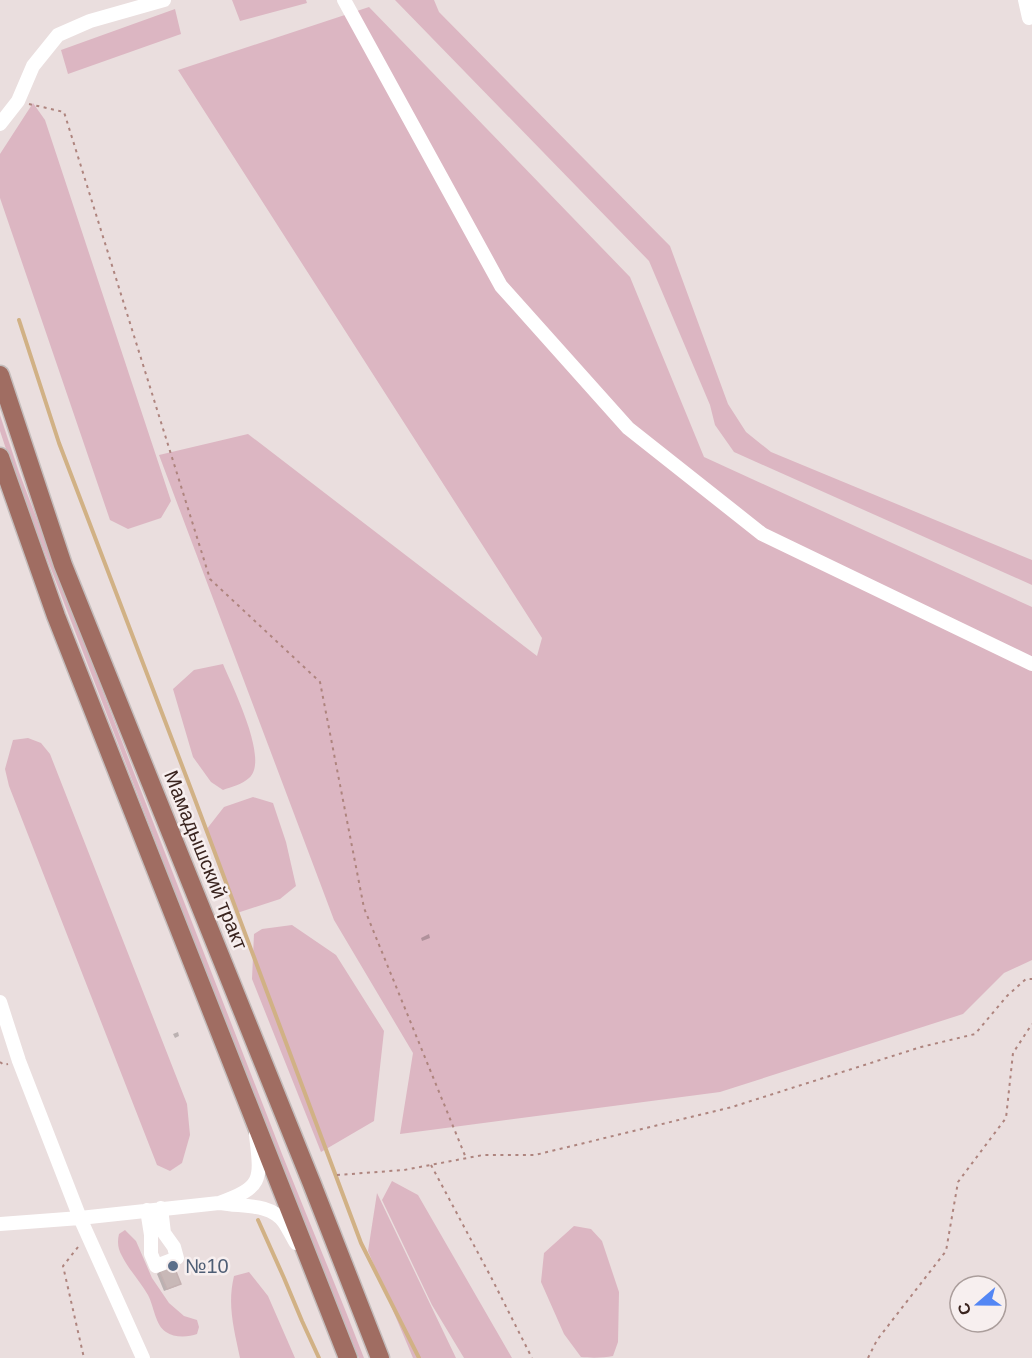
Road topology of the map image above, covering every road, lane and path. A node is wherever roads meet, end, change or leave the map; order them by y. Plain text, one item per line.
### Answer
1 (164, 0) edge
2 (344, 0) edge
3 (1025, 0) edge
4 (1029, 18) dead end
5 (18, 101) junction
6 (0, 124) edge
7 (0, 375) edge
8 (0, 457) edge
9 (1032, 664) edge
10 (1032, 979) edge
11 (0, 1002) edge
12 (1032, 1024) edge
13 (254, 1119) junction
14 (466, 1158) junction
15 (431, 1165) junction
16 (337, 1175) dead end
17 (219, 1203) junction
18 (80, 1218) junction
19 (0, 1224) edge
20 (88, 1235) junction
21 (313, 1269) junction
22 (84, 1358) edge
23 (143, 1358) edge
24 (348, 1358) edge
25 (380, 1358) edge
26 (532, 1358) edge
27 (868, 1358) edge

1 - 5 street
2 - 9 street
3 - 4 street
5 - 6 street
5 - 14 path
7 - 25 main road, Мамадышский тракт
8 - 13 main road
10 - 14 path
11 - 18 street
12 - 27 path
13 - 17 street
13 - 21 main road
14 - 15 path
15 - 16 path
15 - 26 path
17 - 18 street
17 - 21 street
18 - 19 street
18 - 20 street
20 - 22 path
20 - 23 street
21 - 24 main road

